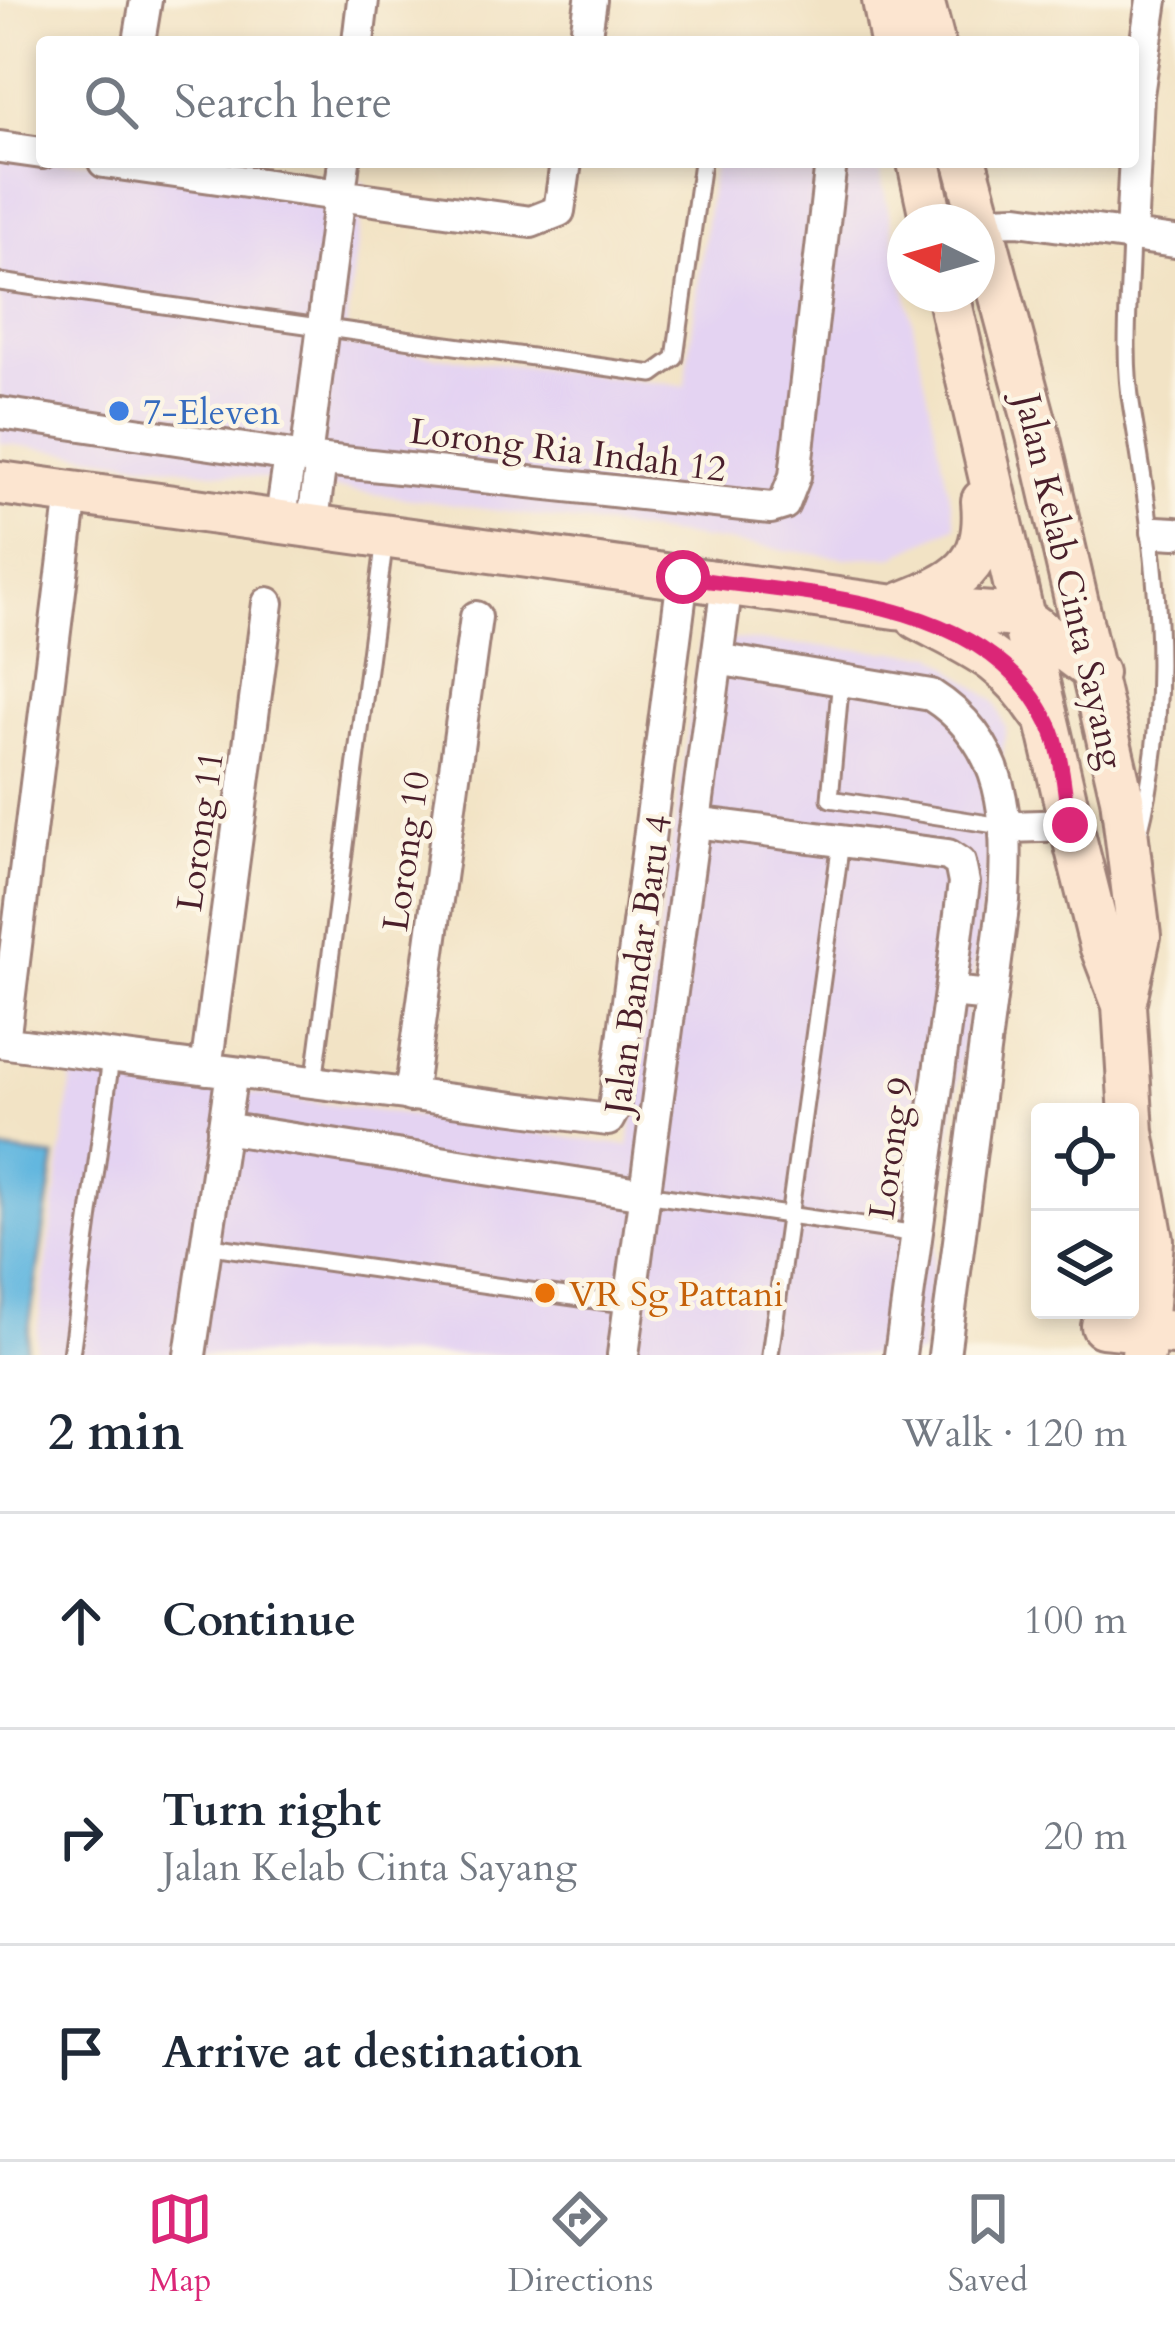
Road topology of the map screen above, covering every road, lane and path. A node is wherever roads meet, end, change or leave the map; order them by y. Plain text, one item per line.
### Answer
1 (146, 0) edge
2 (363, 0) edge
3 (591, 0) edge
4 (884, 0) edge
5 (922, 0) edge
6 (1152, 0) edge
7 (141, 36) edge
8 (359, 36) edge
9 (586, 36) edge
10 (891, 36) edge
11 (931, 36) edge
12 (1139, 88) edge
13 (0, 147) edge
14 (36, 152) edge
15 (151, 168) edge
16 (343, 168) edge
17 (565, 168) edge
18 (701, 168) edge
19 (830, 168) edge
20 (920, 168) edge
21 (966, 168) edge
22 (1134, 168) edge
23 (340, 195) junction
24 (928, 204) edge
25 (969, 204) edge
26 (995, 222) edge
27 (1131, 235) junction
28 (1175, 242) edge
29 (0, 282) edge
30 (995, 297) edge
31 (952, 312) edge
32 (322, 330) junction
33 (0, 413) edge
34 (986, 449) junction
35 (306, 458) junction
36 (0, 483) edge
37 (72, 494) junction
38 (296, 526) junction
39 (1166, 532) edge
40 (386, 537) junction
41 (1068, 576) junction
42 (683, 577) junction
43 (727, 584) junction
44 (268, 603) dead end
45 (895, 607) junction
46 (1020, 616) junction
47 (476, 617) dead end
48 (717, 659) junction
49 (1096, 673) junction
50 (841, 678) junction
51 (1051, 728) junction
52 (695, 822) junction
53 (1070, 825) junction
54 (1009, 827) junction
55 (842, 842) junction
56 (1129, 860) junction
57 (950, 992) junction
58 (991, 996) junction
59 (1124, 1005) junction
60 (2, 1042) edge
61 (111, 1058) junction
62 (219, 1071) junction
63 (314, 1084) junction
64 (410, 1096) junction
65 (1129, 1103) edge
66 (223, 1128) junction
67 (1139, 1176) edge
68 (645, 1195) junction
69 (789, 1215) junction
70 (917, 1234) junction
71 (204, 1245) junction
72 (630, 1305) junction
73 (1153, 1315) edge
74 (1103, 1330) edge
75 (71, 1355) edge
76 (190, 1355) edge
77 (623, 1355) edge
78 (770, 1355) edge
79 (900, 1355) edge
80 (944, 1355) edge

1 - 7 street
2 - 8 street
3 - 9 street
4 - 10 main road
5 - 11 main road
6 - 12 street
13 - 14 street
15 - 23 street
16 - 23 street
17 - 23 street
18 - 32 lane
19 - 35 street, Lorong Ria Indah 12
20 - 24 main road
21 - 25 main road, Jalan Kelab Cinta Sayang
22 - 27 street
23 - 32 street
26 - 27 street
27 - 28 street
27 - 39 lane
29 - 32 lane
30 - 41 main road, Jalan Kelab Cinta Sayang
31 - 34 main road, Jalan Kelab Cinta Sayang
32 - 35 street
33 - 35 street, Lorong Ria Indah 12
34 - 45 main road
34 - 46 main road, Jalan Kelab Cinta Sayang
35 - 38 street
36 - 37 main road
37 - 38 main road
37 - 60 street
38 - 40 main road
39 - 56 lane
40 - 42 main road
40 - 63 lane
41 - 46 main road
41 - 49 main road, Jalan Kelab Cinta Sayang
42 - 43 main road
42 - 64 street, Jalan Bandar Baru 4
43 - 45 main road
43 - 48 street, Jalan Bandar Baru 4
44 - 62 street, Lorong 11
45 - 46 main road
45 - 51 main road
46 - 49 main road
46 - 51 main road, Jalan Kelab Cinta Sayang
47 - 64 street, Lorong 10
48 - 50 street
48 - 52 street, Jalan Bandar Baru 4
49 - 56 main road, Jalan Kelab Cinta Sayang
50 - 54 street
50 - 54 lane
51 - 53 main road, Jalan Kelab Cinta Sayang
52 - 55 street
52 - 68 street, Jalan Bandar Baru 4
53 - 54 street
53 - 59 main road, Jalan Kelab Cinta Sayang
54 - 58 street
55 - 57 street, Lorong 9
55 - 69 lane
56 - 59 main road, Jalan Kelab Cinta Sayang
57 - 58 street
57 - 70 street, Lorong 9
58 - 80 street
59 - 65 main road, Jalan Kelab Cinta Sayang
60 - 61 street
61 - 62 street
61 - 75 lane
62 - 63 street
62 - 66 street, Lorong 11
63 - 64 street
66 - 68 street
66 - 71 street, Lorong 11
67 - 73 main road, Jalan Kelab Cinta Sayang
68 - 69 lane
68 - 72 street, Jalan Bandar Baru 4
69 - 70 lane
69 - 78 lane
70 - 79 street, Lorong 9
71 - 72 lane
71 - 76 street, Lorong 11
72 - 77 street, Jalan Bandar Baru 4
73 - 74 main road

